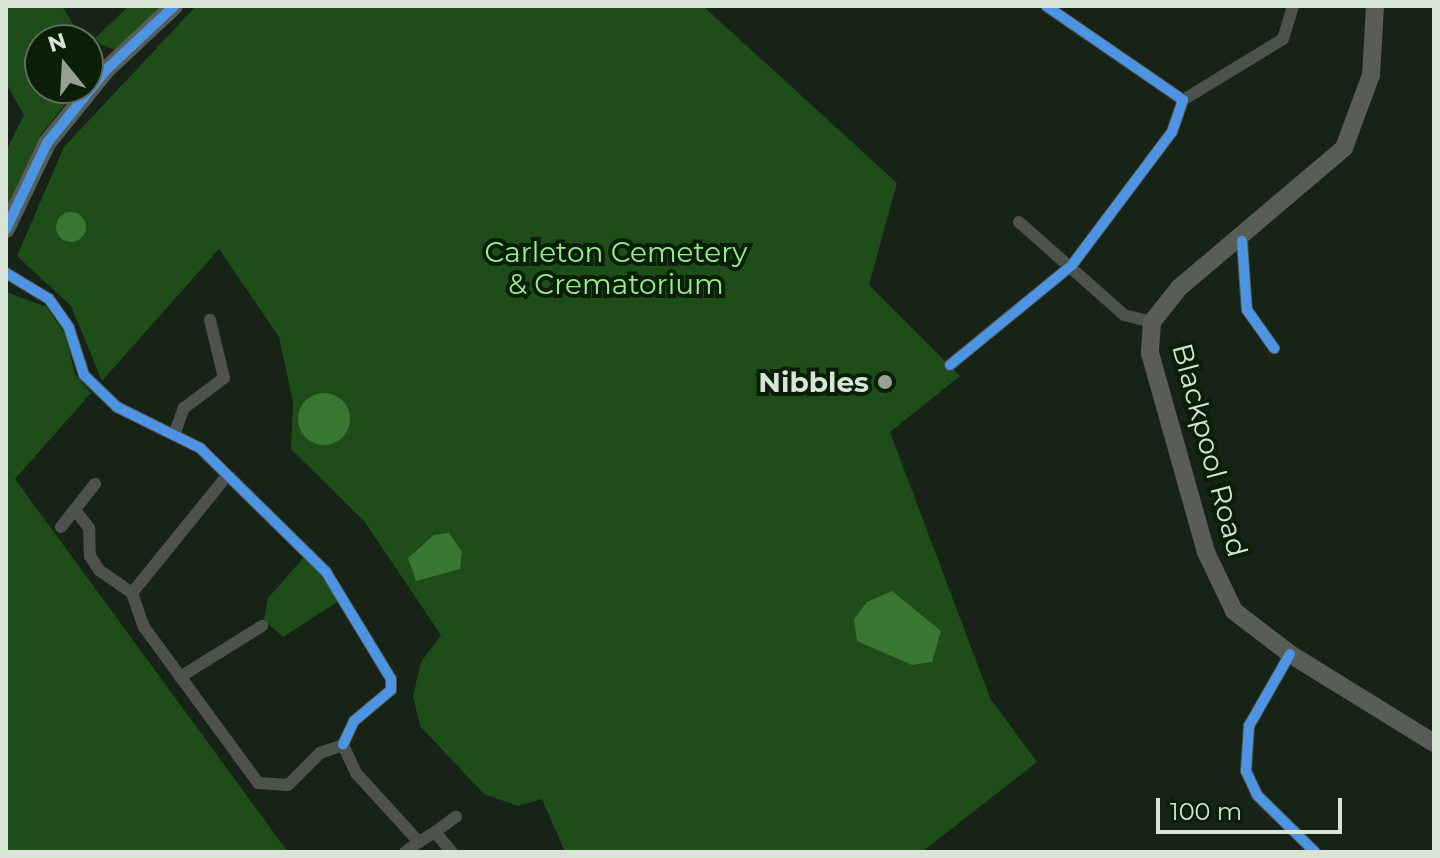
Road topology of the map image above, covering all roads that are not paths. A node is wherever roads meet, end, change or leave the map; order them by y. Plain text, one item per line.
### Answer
1 (174, 6) edge
2 (1046, 6) edge
3 (1080, 6) edge
4 (1293, 6) edge
5 (1375, 6) edge
6 (1072, 19) junction
7 (1183, 100) junction
8 (1019, 222) dead end
9 (6, 229) edge
10 (1242, 241) junction
11 (1072, 265) junction
12 (6, 273) edge
13 (210, 320) dead end
14 (1152, 322) junction
15 (1274, 348) dead end
16 (950, 365) dead end
17 (174, 435) junction
18 (226, 477) junction
19 (95, 484) dead end
20 (75, 510) junction
21 (61, 527) dead end
22 (132, 593) junction
23 (262, 626) dead end
24 (252, 636) junction
25 (261, 647) dead end
26 (1290, 654) junction
27 (180, 677) junction
28 (1434, 743) edge
29 (343, 745) junction
30 (456, 817) dead end
31 (435, 832) junction
32 (419, 842) junction
33 (405, 852) edge
34 (452, 852) edge
35 (1315, 852) edge

1 - 9 main road
2 - 6 street
3 - 6 street
4 - 7 street
5 - 10 main road, Blackpool Road
6 - 7 street
7 - 11 street
8 - 11 street
10 - 14 main road, Blackpool Road
10 - 15 street
11 - 14 street
11 - 16 street
12 - 17 street
13 - 17 street
14 - 26 main road, Blackpool Road
17 - 18 street
18 - 22 street
18 - 29 street
19 - 20 street
20 - 21 street
20 - 22 street
22 - 27 street
23 - 24 street
24 - 25 street
24 - 27 street
26 - 28 main road, Blackpool Road
26 - 35 street
27 - 29 street
29 - 32 street
30 - 31 street
31 - 32 street
31 - 34 street
32 - 33 street

